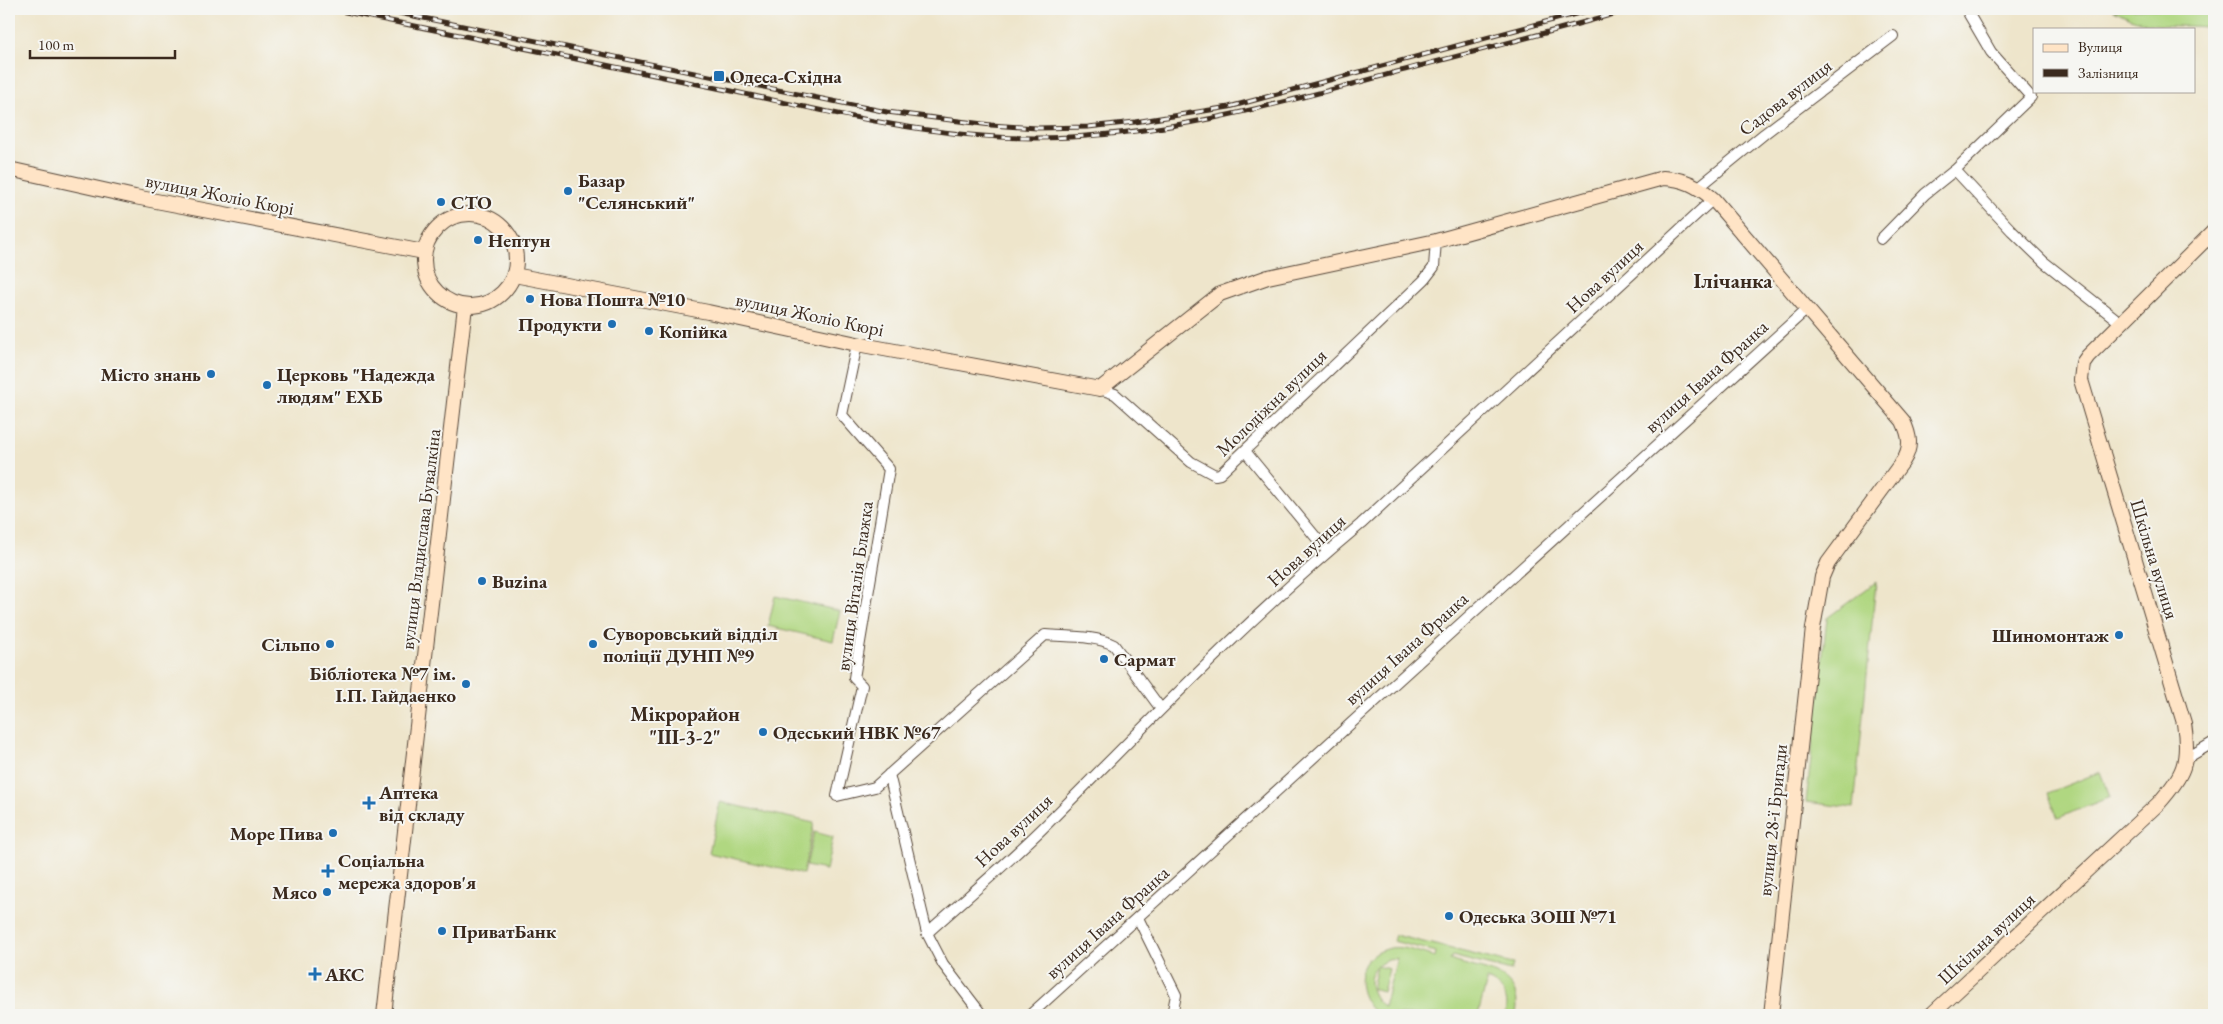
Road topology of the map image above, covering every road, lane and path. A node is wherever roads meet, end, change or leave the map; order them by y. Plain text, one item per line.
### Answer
1 (1966, 11) dead end
2 (1893, 36) dead end
3 (9, 169) edge
4 (1955, 170) junction
5 (1699, 187) junction
6 (1713, 199) junction
7 (2214, 232) edge
8 (1881, 239) dead end
9 (1436, 241) junction
10 (424, 252) junction
11 (514, 274) junction
12 (466, 306) junction
13 (1807, 309) junction
14 (2121, 323) junction
15 (857, 344) junction
16 (1100, 389) junction
17 (1245, 452) junction
18 (1328, 552) junction
19 (1161, 709) junction
20 (2214, 731) edge
21 (2210, 744) edge
22 (2187, 758) junction
23 (889, 774) junction
24 (1138, 918) junction
25 (927, 932) junction
26 (384, 1015) edge
27 (982, 1015) edge
28 (1030, 1015) edge
29 (1172, 1015) edge
30 (1771, 1015) edge
31 (1931, 1015) edge

1 - 4 street
2 - 5 street, Садова вулиця
3 - 10 street, вулиця Жоліо Кюрі
4 - 8 street
4 - 14 street
5 - 6 street, вулиця 28-ї Бригади
5 - 9 street
6 - 13 street, вулиця 28-ї Бригади
6 - 18 street, Нова вулиця
7 - 14 street
9 - 16 street
9 - 17 street, Молодіжна вулиця
10 - 11 street
10 - 12 street
11 - 12 street
11 - 15 street, вулиця Жоліо Кюрі
12 - 26 street, вулиця Владислава Бувалкіна
13 - 24 street, вулиця Івана Франка
13 - 30 street, вулиця 28-ї Бригади
14 - 22 street, Шкільна вулиця
15 - 16 street, вулиця Жоліо Кюрі
15 - 23 street, вулиця Віталія Блажка
16 - 17 street, Молодіжна вулиця
17 - 18 street
18 - 19 street, Нова вулиця
19 - 23 street
19 - 25 street, Нова вулиця
20 - 21 street
21 - 22 street
22 - 31 street, Шкільна вулиця
23 - 25 street
24 - 28 street, вулиця Івана Франка
24 - 29 street
25 - 27 street

